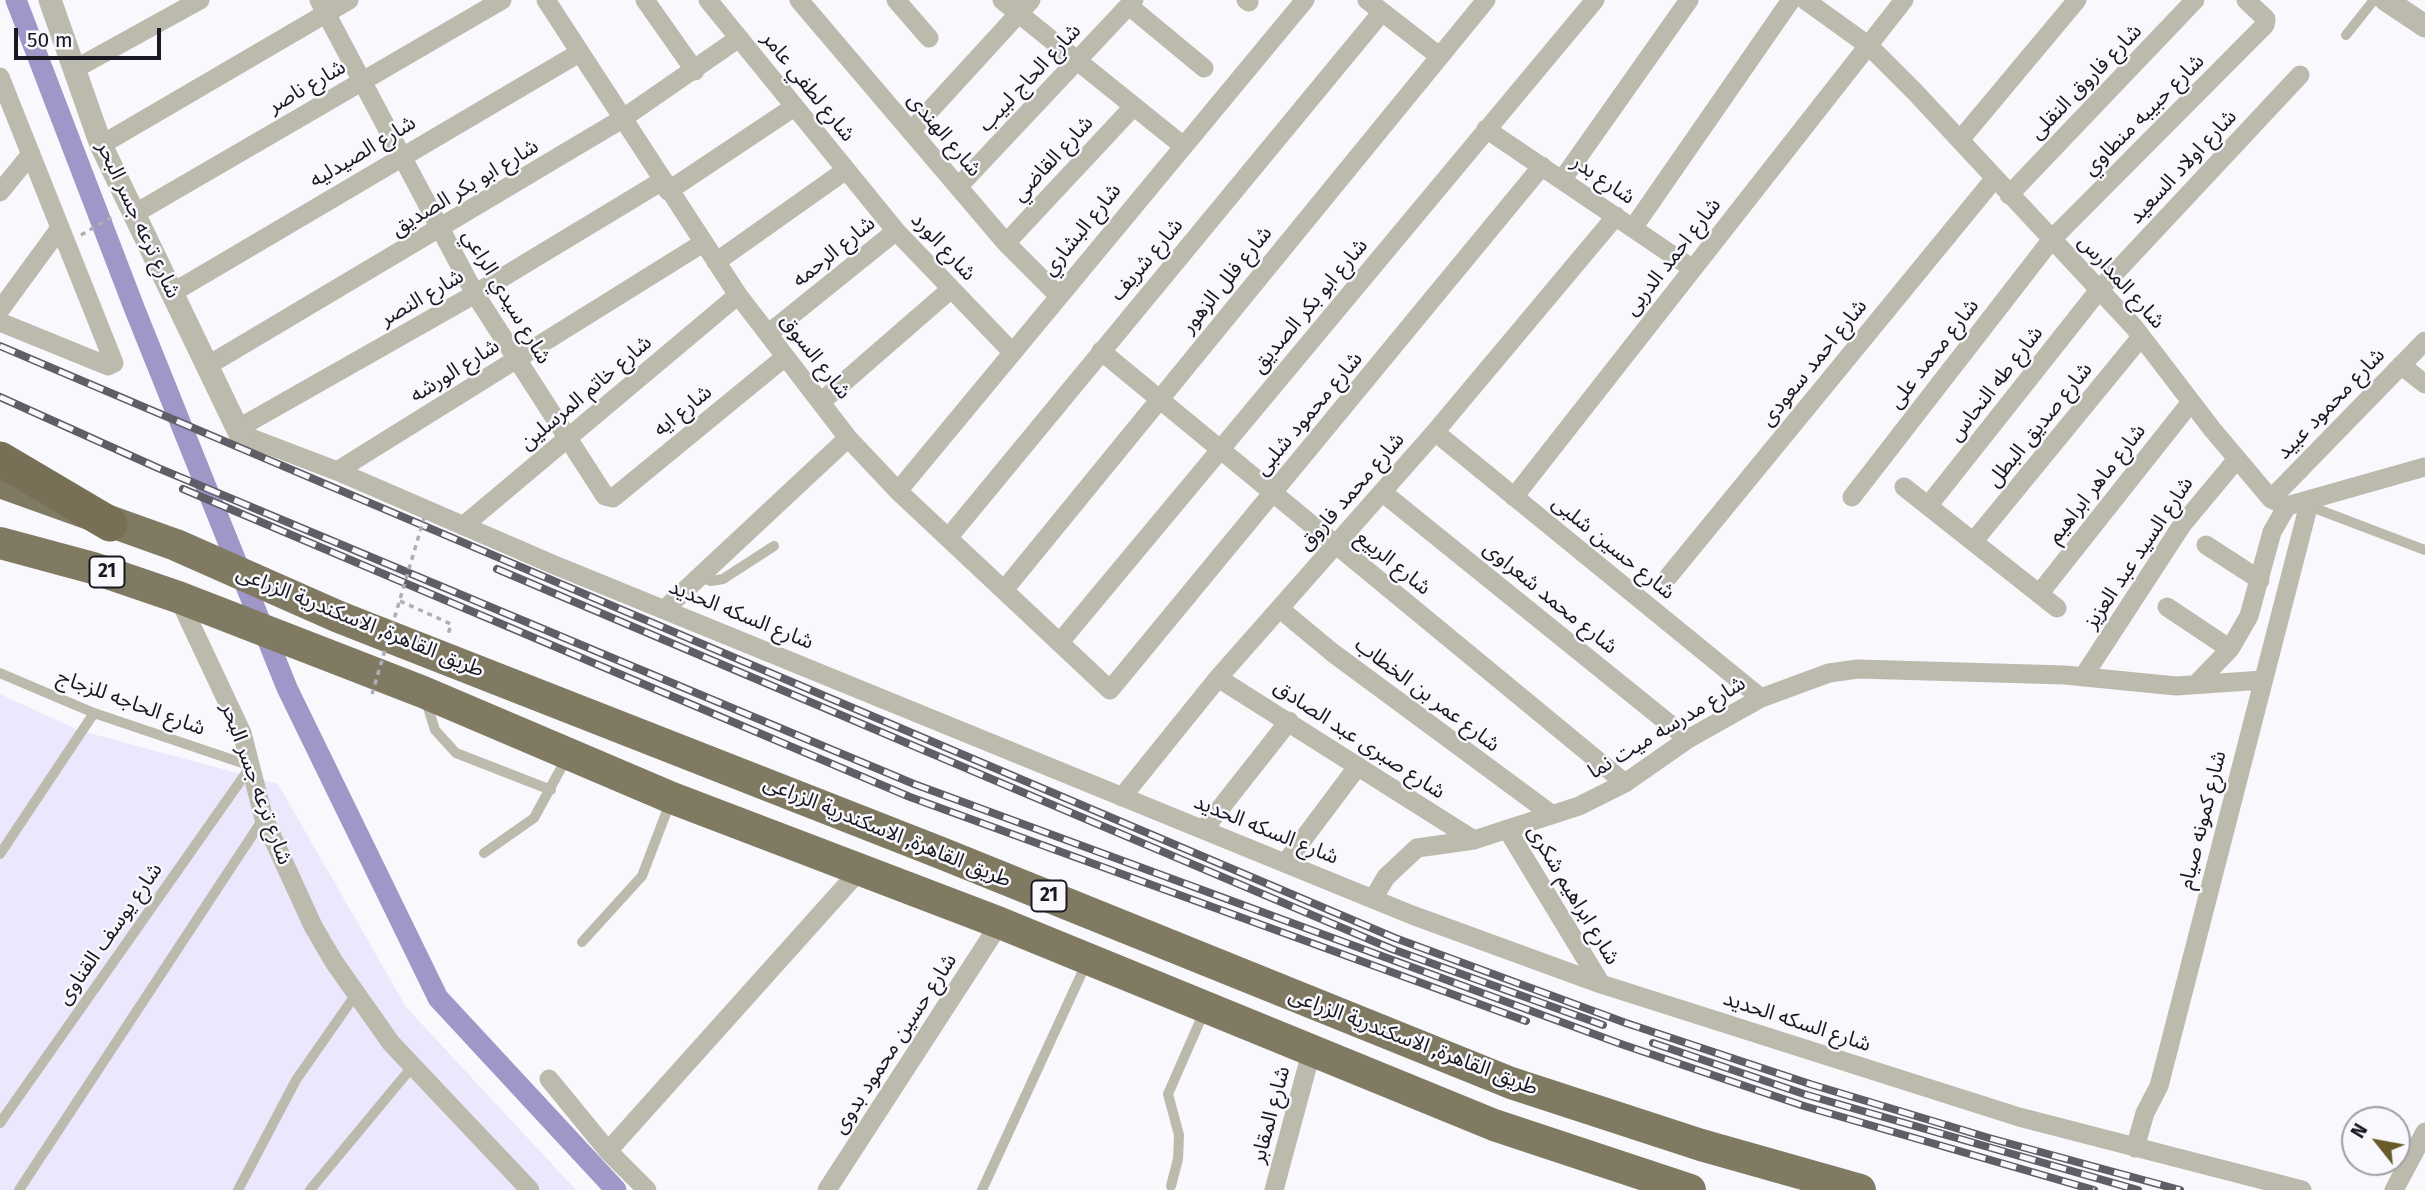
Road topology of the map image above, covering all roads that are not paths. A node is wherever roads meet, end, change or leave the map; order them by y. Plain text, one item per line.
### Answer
1 (50, 0) edge
2 (200, 0) edge
3 (349, 0) edge
4 (502, 0) edge
5 (546, 0) edge
6 (645, 0) edge
7 (708, 0) edge
8 (799, 0) edge
9 (896, 0) edge
10 (1002, 0) edge
11 (1305, 0) edge
12 (1486, 0) edge
13 (1595, 0) edge
14 (1689, 0) edge
15 (1791, 0) edge
16 (1904, 0) edge
17 (2077, 0) edge
18 (2195, 0) edge
19 (2246, 0) edge
20 (2374, 0) edge
21 (2386, 0) edge
22 (1813, 2) edge
23 (1131, 3) edge
24 (1374, 6) edge
25 (322, 7) edge
26 (1024, 7) edge
27 (2266, 12) edge
28 (2425, 26) edge
29 (2346, 35) dead end
30 (739, 38) junction
31 (929, 38) dead end
32 (1869, 46) junction
33 (579, 53) junction
34 (1439, 56) junction
35 (1078, 61) junction
36 (1204, 68) dead end
37 (75, 69) junction
38 (695, 71) junction
39 (2300, 75) dead end
40 (362, 81) junction
41 (1, 82) edge
42 (1133, 106) junction
43 (794, 107) junction
44 (622, 119) junction
45 (1486, 129) junction
46 (912, 131) junction
47 (1959, 140) junction
48 (101, 145) junction
49 (1182, 145) junction
50 (31, 155) junction
51 (401, 156) junction
52 (1542, 166) junction
53 (846, 170) junction
54 (1995, 178) junction
55 (1562, 180) junction
56 (665, 186) junction
57 (958, 187) junction
58 (0, 192) edge
59 (2009, 195) junction
60 (123, 215) junction
61 (1616, 216) junction
62 (60, 228) junction
63 (1633, 228) junction
64 (440, 229) junction
65 (896, 231) junction
66 (2052, 239) junction
67 (703, 243) junction
68 (1006, 243) junction
69 (716, 262) junction
70 (1693, 269) junction
71 (951, 289) junction
72 (2099, 290) junction
73 (172, 293) junction
74 (475, 294) junction
75 (738, 295) junction
76 (1058, 295) junction
77 (0, 310) edge
78 (0, 322) edge
79 (768, 334) junction
80 (2141, 337) junction
81 (2425, 341) edge
82 (1011, 351) junction
83 (1101, 351) junction
84 (785, 357) junction
85 (516, 360) junction
86 (2401, 365) junction
87 (207, 366) junction
88 (2425, 384) edge
89 (1159, 400) junction
90 (821, 402) junction
91 (2191, 402) junction
92 (239, 432) junction
93 (1435, 432) junction
94 (848, 438) junction
95 (566, 439) junction
96 (1220, 450) junction
97 (0, 459) edge
98 (2237, 459) junction
99 (2425, 467) edge
100 (337, 471) junction
101 (0, 482) edge
102 (1904, 487) dead end
103 (898, 491) junction
104 (1382, 492) junction
105 (1273, 493) junction
106 (1514, 497) junction
107 (1852, 497) dead end
108 (608, 498) joint
109 (2279, 503) junction
110 (2310, 503) junction
111 (1928, 506) junction
112 (110, 524) junction
113 (463, 526) junction
114 (948, 538) junction
115 (1973, 542) junction
116 (0, 543) edge
117 (2206, 545) dead end
118 (774, 546) dead end
119 (1336, 546) junction
120 (2425, 550) edge
121 (699, 577) junction
122 (1668, 577) dead end
123 (2260, 580) junction
124 (1004, 590) junction
125 (2039, 594) junction
126 (178, 597) junction
127 (2167, 607) dead end
128 (666, 608) junction
129 (1280, 608) junction
130 (2057, 608) dead end
131 (1060, 642) junction
132 (2230, 649) junction
133 (0, 673) edge
134 (2083, 677) junction
135 (1218, 678) junction
136 (2263, 680) junction
137 (2197, 683) junction
138 (1110, 690) joint
139 (423, 692) junction
140 (1762, 698) junction
141 (94, 713) junction
142 (1289, 721) junction
143 (1688, 739) junction
144 (568, 755) junction
145 (251, 766) junction
146 (1358, 766) junction
147 (1625, 783) junction
148 (551, 790) junction
149 (1122, 797) junction
150 (672, 798) junction
151 (1551, 814) junction
152 (264, 818) junction
153 (1204, 829) junction
154 (1507, 829) junction
155 (1474, 840) junction
156 (484, 853) dead end
157 (0, 854) edge
158 (1286, 862) junction
159 (860, 870) junction
160 (1373, 899) junction
161 (1000, 923) junction
162 (582, 942) dead end
163 (1088, 960) junction
164 (1601, 984) junction
165 (356, 994) junction
166 (1206, 1009) junction
167 (1311, 1053) junction
168 (412, 1067) junction
169 (549, 1079) dead end
170 (0, 1123) edge
171 (2425, 1132) edge
172 (2135, 1148) junction
173 (608, 1151) junction
174 (1171, 1186) dead end
175 (19, 1190) edge
176 (238, 1190) edge
177 (310, 1190) edge
178 (530, 1190) edge
179 (647, 1190) edge
180 (827, 1190) edge
181 (982, 1190) edge
182 (1274, 1190) edge
183 (1690, 1190) edge
184 (1860, 1190) edge
185 (2302, 1190) edge
186 (2394, 1190) edge

1 - 37 street, شارع ترعه جسر البحر
2 - 37 street
3 - 25 street
4 - 40 street, شارع ناصر
5 - 33 street, شارع السوق
6 - 38 street
7 - 30 street, شارع لطفي عامر
8 - 46 street, شارع الهندى
9 - 31 street
10 - 26 street
11 - 49 street, شارع البشاري
12 - 34 street, شارع فلل الزهور
13 - 45 street, شارع ابو بكر الصديق
14 - 55 street
15 - 63 street
16 - 32 street, شارع احمد الدربى
17 - 47 street
18 - 59 street, شارع فاروق النقلى
19 - 27 street
20 - 29 lane
21 - 28 street
22 - 32 street, شارع المدارس
23 - 35 street, شارع الحاج لبيب
23 - 36 street
24 - 34 street
24 - 83 street, شارع شريف
25 - 40 street, شارع سيدي الراعي
25 - 48 street
26 - 35 street
26 - 46 street
27 - 66 street, شارع حبيبه منطاوي
30 - 38 street, شارع ابو بكر الصديق
30 - 43 street, شارع لطفي عامر
32 - 47 street, شارع المدارس
32 - 70 street, شارع احمد الدربى
33 - 44 street, شارع السوق
33 - 51 street, شارع الصيدليه
34 - 89 street, شارع فلل الزهور
35 - 42 street
35 - 57 street, شارع الحاج لبيب
37 - 48 street, شارع ترعه جسر البحر
38 - 44 street, شارع ابو بكر الصديق
39 - 72 street, شارع اولاد السعيد
40 - 51 street, شارع سيدي الراعي
40 - 60 street, شارع ناصر
41 - 50 street
42 - 49 street
42 - 68 street, شارع القاضي
43 - 53 street, شارع لطفي عامر
43 - 56 street, شارع النصر
44 - 56 street, شارع السوق
44 - 64 street, شارع ابو بكر الصديق
45 - 52 street, شارع بدر
45 - 96 street, شارع ابو بكر الصديق
46 - 57 street, شارع الهندى
47 - 54 street, شارع المدارس
48 - 60 street, شارع ترعه جسر البحر
49 - 76 street, شارع البشاري
50 - 58 street
50 - 62 street
51 - 64 street, شارع سيدي الراعي
51 - 73 street, شارع الصيدليه
52 - 55 street, شارع بدر
52 - 105 street, شارع محمود شلبى
53 - 65 street, شارع الورد
53 - 69 street
54 - 59 street, شارع المدارس
54 - 122 street, شارع احمد سعودى
55 - 61 street, شارع بدر
56 - 67 street, شارع السوق
56 - 74 street, شارع النصر
57 - 68 street, شارع الهندى
59 - 66 street, شارع المدارس
60 - 73 street, شارع ترعه جسر البحر
61 - 63 street, شارع بدر
61 - 93 street, شارع محمد فاروق
62 - 77 street
62 - 78 street
63 - 70 street, شارع بدر
64 - 74 street, شارع سيدي الراعي
64 - 87 street, شارع ابو بكر الصديق
65 - 71 street, شارع الورد
65 - 79 street, شارع الرحمه
66 - 72 street, شارع المدارس
66 - 107 street, شارع محمد على
67 - 69 street, شارع السوق
67 - 85 street, شارع الورشه
68 - 76 street, شارع الهندى
69 - 75 street, شارع السوق
70 - 106 street, شارع احمد الدربى
71 - 82 street, شارع الورد
71 - 90 street
72 - 80 street, شارع المدارس
72 - 111 street, شارع طه النحاس
73 - 87 street, شارع ترعه جسر البحر
74 - 85 street, شارع سيدي الراعي
74 - 92 street, شارع النصر
75 - 79 street, شارع السوق
75 - 95 street, شارع خاتم المرسلين
76 - 82 street, شارع البشاري
79 - 84 street, شارع السوق
80 - 91 street, شارع المدارس
80 - 115 street, شارع صديق البطل
81 - 86 street, شارع محمود عبيد
82 - 103 street, شارع البشاري
83 - 89 street, شارع الربيع
83 - 114 street, شارع شريف
84 - 90 street, شارع السوق
84 - 108 street, شارع ايه
85 - 95 street, شارع سيدي الراعي
85 - 100 street, شارع الورشه
86 - 88 street
86 - 109 street, شارع محمود عبيد
87 - 92 street, شارع ترعه جسر البحر
89 - 96 street, شارع الربيع
89 - 124 street, شارع فلل الزهور
90 - 94 street, شارع السوق
91 - 98 street, شارع المدارس
91 - 125 street, شارع ماهر ابراهيم
92 - 100 street, شارع السكه الحديد
93 - 104 street, شارع محمد فاروق
93 - 106 street, شارع حسين شلبى
94 - 103 street, شارع السوق
94 - 121 street
95 - 108 street, شارع سيدي الراعي
95 - 113 street, شارع خاتم المرسلين
96 - 105 street, شارع الربيع
96 - 131 street, شارع ابو بكر الصديق
97 - 112 highway
98 - 109 street, شارع المدارس
98 - 134 street, شارع السيد عبد العزيز
99 - 110 street
100 - 113 street, شارع السكه الحديد
101 - 112 highway, طريق القاهرة, الاسكندرية الزراعى / 21
102 - 111 street
103 - 114 street, شارع السوق
104 - 119 street, شارع محمد فاروق
104 - 143 street, شارع محمد شعراوى
105 - 119 street, شارع الربيع
105 - 138 street, شارع محمود شلبى
106 - 140 street, شارع حسين شلبى
109 - 110 street
109 - 123 street, شارع محمود عبيد
110 - 120 lane
110 - 136 street, شارع كمونه صيام
111 - 115 street
112 - 184 highway, طريق القاهرة, الاسكندرية الزراعى / 21
113 - 128 street, شارع السكه الحديد
114 - 124 street, شارع السوق
115 - 125 street
116 - 126 highway, طريق القاهرة, الاسكندرية الزراعى / 21
117 - 123 street
118 - 121 lane
119 - 129 street, شارع محمد فاروق
119 - 147 street, شارع الربيع
121 - 128 street
123 - 132 street, شارع محمود عبيد
124 - 131 street, شارع السوق
125 - 130 street
126 - 139 highway, طريق القاهرة, الاسكندرية الزراعى / 21
126 - 145 street, شارع ترعه جسر البحر
127 - 132 street
128 - 149 street, شارع السكه الحديد
129 - 135 street, شارع محمد فاروق
129 - 151 street, شارع عمر بن الخطاب
131 - 138 street, شارع السوق
132 - 137 street, شارع محمود عبيد
133 - 141 lane, شارع الحاجه للزجاج
134 - 137 street, شارع مدرسه ميت نما
134 - 140 street, شارع مدرسه ميت نما
135 - 142 street, شارع صبرى عبد الصادق
135 - 149 street, شارع محمد فاروق
136 - 137 street, شارع مدرسه ميت نما
136 - 172 street, شارع كمونه صيام
139 - 144 highway, طريق القاهرة, الاسكندرية الزراعى / 21
139 - 148 lane
140 - 143 street, شارع مدرسه ميت نما
141 - 145 lane, شارع الحاجه للزجاج
141 - 157 lane
142 - 146 street, شارع صبرى عبد الصادق
142 - 153 street
143 - 147 street, شارع مدرسه ميت نما
144 - 148 lane
144 - 150 highway, طريق القاهرة, الاسكندرية الزراعى / 21
145 - 152 street, شارع ترعه جسر البحر
145 - 170 lane, شارع يوسف القناوى
146 - 155 street, شارع صبرى عبد الصادق
146 - 158 street
147 - 151 street, شارع مدرسه ميت نما
148 - 156 lane
149 - 153 street, شارع السكه الحديد
150 - 159 highway, طريق القاهرة, الاسكندرية الزراعى / 21
150 - 162 lane
151 - 154 street, شارع مدرسه ميت نما
152 - 165 street, شارع ترعه جسر البحر
152 - 175 lane
153 - 158 street, شارع السكه الحديد
154 - 155 street, شارع مدرسه ميت نما
154 - 164 street, شارع ابراهيم شكرى
155 - 160 street, شارع مدرسه ميت نما
158 - 160 street, شارع السكه الحديد
159 - 161 highway, طريق القاهرة, الاسكندرية الزراعى / 21
159 - 173 street
160 - 164 street, شارع السكه الحديد
161 - 163 highway, طريق القاهرة, الاسكندرية الزراعى / 21
161 - 180 street, شارع حسين محمود بدوى
163 - 166 highway, طريق القاهرة, الاسكندرية الزراعى / 21
163 - 181 lane
164 - 172 street, شارع السكه الحديد
165 - 168 street, شارع ترعه جسر البحر
165 - 176 lane
166 - 167 highway, طريق القاهرة, الاسكندرية الزراعى / 21
166 - 174 lane
167 - 182 street, شارع المقابر
167 - 183 highway, طريق القاهرة, الاسكندرية الزراعى / 21
168 - 177 lane
168 - 178 street, شارع ترعه جسر البحر
169 - 173 street
171 - 186 street
172 - 185 street, شارع السكه الحديد
173 - 179 street

